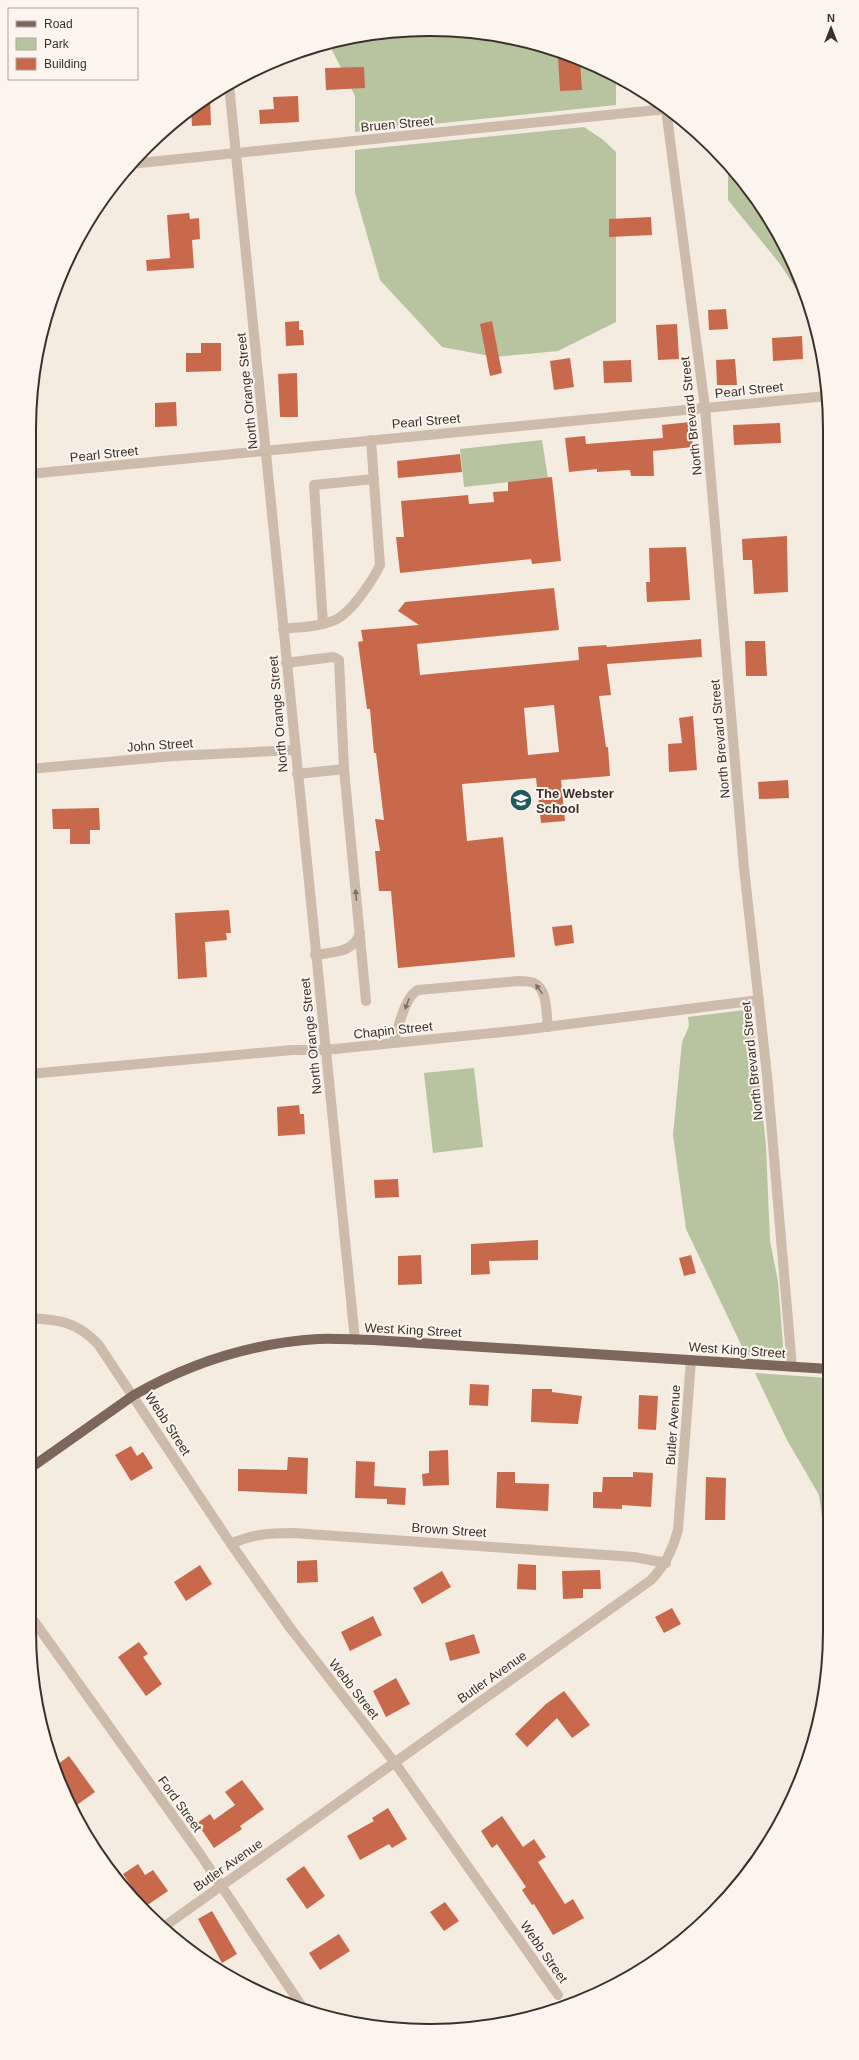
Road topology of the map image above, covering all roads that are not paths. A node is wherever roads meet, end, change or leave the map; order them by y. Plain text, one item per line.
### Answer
1 (230, 91) edge
2 (659, 110) edge
3 (667, 115) edge
4 (236, 152) junction
5 (140, 163) edge
6 (821, 397) edge
7 (705, 408) junction
8 (370, 440) junction
9 (266, 450) junction
10 (36, 473) edge
11 (374, 479) junction
12 (324, 624) junction
13 (283, 629) junction
14 (286, 663) junction
15 (294, 750) junction
16 (36, 768) edge
17 (344, 769) junction
18 (297, 774) junction
19 (360, 933) junction
20 (315, 955) junction
21 (759, 1000) junction
22 (366, 1001) dead end
23 (548, 1027) junction
24 (393, 1043) junction
25 (325, 1050) junction
26 (36, 1073) edge
27 (36, 1319) edge
28 (355, 1340) junction
29 (691, 1360) junction
30 (792, 1367) junction
31 (823, 1370) edge
32 (134, 1395) junction
33 (36, 1464) edge
34 (231, 1544) junction
35 (666, 1562) junction
36 (36, 1624) edge
37 (394, 1763) junction
38 (221, 1886) junction
39 (168, 1924) edge
40 (558, 1995) dead end
41 (298, 2001) edge

1 - 4 street, North Orange Street
2 - 4 street, Bruen Street
3 - 7 street, North Brevard Street
4 - 5 street, Bruen Street
4 - 9 street, North Orange Street
6 - 7 street, Pearl Street
7 - 8 street, Pearl Street
7 - 21 street, North Brevard Street
8 - 9 street, Pearl Street
8 - 11 street
9 - 10 street, Pearl Street
9 - 13 street, North Orange Street
11 - 12 street
11 - 12 street
12 - 13 street
13 - 14 street, North Orange Street
14 - 15 street, North Orange Street
14 - 17 street
15 - 16 street, John Street
15 - 18 street, North Orange Street
17 - 18 street
19 -> 17 street
18 - 20 street, North Orange Street
19 - 20 street
19 - 22 street
20 - 25 street, North Orange Street
21 - 23 street, Chapin Street
21 - 30 street, North Brevard Street
23 - 24 street, Chapin Street
23 -> 24 street
24 - 25 street, Chapin Street
25 - 26 street, Chapin Street
25 - 28 street, North Orange Street
27 - 32 street, Webb Street
28 - 29 main road, West King Street
28 - 32 main road, West King Street
29 - 30 main road, West King Street
29 - 35 street, Butler Avenue
30 - 31 main road, West King Street
32 - 33 main road, West King Street
32 - 34 street, Webb Street
34 - 35 street, Brown Street
34 - 37 street, Webb Street
35 - 37 street, Butler Avenue
36 - 38 street, Ford Street
37 - 38 street, Butler Avenue
37 - 40 street, Webb Street
38 - 39 street, Butler Avenue
38 - 41 street, Ford Street

